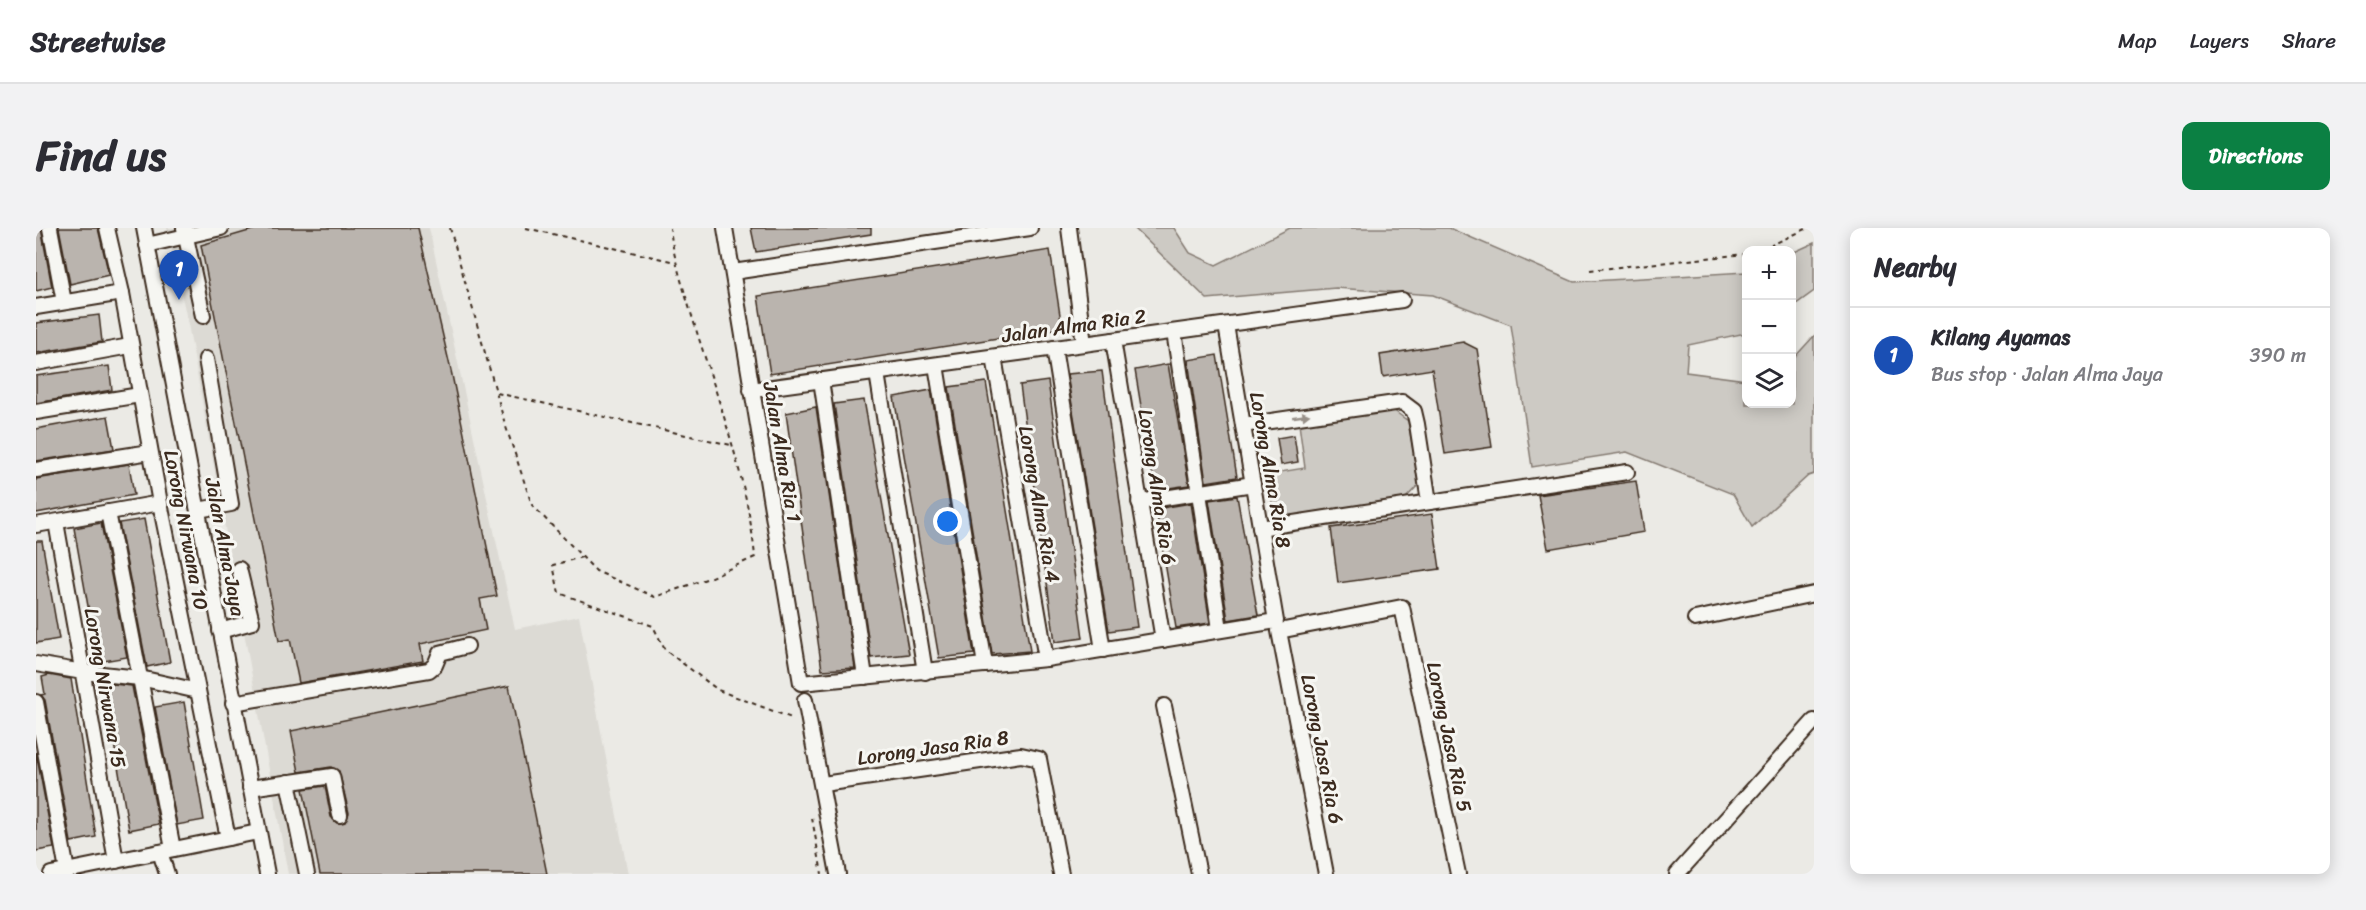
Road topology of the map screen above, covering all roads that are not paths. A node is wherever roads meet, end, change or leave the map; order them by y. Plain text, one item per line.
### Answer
1 (50, 228) edge
2 (107, 228) edge
3 (144, 228) edge
4 (221, 228) edge
5 (725, 228) edge
6 (1030, 228) edge
7 (1069, 228) edge
8 (185, 232) edge
9 (147, 245) junction
10 (733, 272) junction
11 (122, 294) junction
12 (1402, 300) dead end
13 (64, 302) junction
14 (36, 307) edge
15 (203, 316) dead end
16 (1226, 325) junction
17 (1174, 332) junction
18 (1113, 340) junction
19 (1084, 344) junction
20 (130, 346) junction
21 (1054, 348) junction
22 (994, 357) junction
23 (206, 358) dead end
24 (36, 363) edge
25 (936, 364) junction
26 (877, 373) junction
27 (820, 381) junction
28 (751, 390) junction
29 (140, 395) junction
30 (36, 412) edge
31 (1243, 425) junction
32 (150, 452) junction
33 (36, 470) edge
34 (1627, 472) dead end
35 (1253, 484) junction
36 (1198, 492) junction
37 (1139, 502) junction
38 (1428, 502) junction
39 (160, 503) junction
40 (198, 510) junction
41 (108, 512) junction
42 (56, 522) junction
43 (36, 525) edge
44 (1260, 528) junction
45 (239, 569) dead end
46 (1814, 594) edge
47 (1695, 618) dead end
48 (1277, 626) junction
49 (1220, 629) junction
50 (220, 631) junction
51 (1163, 640) junction
52 (466, 646) dead end
53 (1103, 650) junction
54 (1046, 659) junction
55 (36, 664) edge
56 (985, 665) junction
57 (82, 672) junction
58 (926, 672) junction
59 (865, 677) junction
60 (140, 678) junction
61 (198, 691) junction
62 (805, 700) dead end
63 (36, 702) edge
64 (233, 703) junction
65 (1164, 706) dead end
66 (1814, 721) edge
67 (288, 782) junction
68 (822, 784) junction
69 (250, 788) junction
70 (340, 814) dead end
71 (258, 832) junction
72 (228, 838) junction
73 (167, 851) junction
74 (116, 861) junction
75 (67, 871) junction
76 (51, 874) edge
77 (167, 874) edge
78 (267, 874) edge
79 (307, 874) edge
80 (838, 874) edge
81 (1061, 874) edge
82 (1198, 874) edge
83 (1326, 874) edge
84 (1458, 874) edge
85 (1677, 874) edge

1 - 13 street
2 - 11 street, Lorong Nirwana 10
3 - 9 street, Jalan Alma Jaya
4 - 8 street
5 - 10 street, Jalan Alma Ria 1
6 - 10 street
7 - 19 street
8 - 9 street
8 - 15 street
9 - 40 street, Jalan Alma Jaya
10 - 28 street, Jalan Alma Ria 1
11 - 13 street
11 - 20 street, Lorong Nirwana 10
12 - 16 street, Jalan Alma Ria 2
13 - 14 street
16 - 17 street, Jalan Alma Ria 2
16 - 31 street, Lorong Alma Ria 8
17 - 18 street, Jalan Alma Ria 2
17 - 36 street
18 - 19 street, Jalan Alma Ria 2
18 - 37 street, Lorong Alma Ria 6
19 - 21 street, Jalan Alma Ria 2
20 - 24 street
20 - 29 street, Lorong Nirwana 10
21 - 22 street, Jalan Alma Ria 2
21 - 53 street
22 - 25 street, Jalan Alma Ria 2
22 - 54 street, Lorong Alma Ria 4
23 - 40 street
25 - 26 street, Jalan Alma Ria 2
25 - 56 street
26 - 27 street, Jalan Alma Ria 2
26 - 58 street
27 - 28 street, Jalan Alma Ria 2
27 - 59 street
28 - 59 street, Jalan Alma Ria 1
29 - 30 street
29 - 32 street, Lorong Nirwana 10
31 - 35 street, Lorong Alma Ria 8
31 -> 38 street
32 - 33 street
32 - 39 street, Lorong Nirwana 10
34 - 38 street
35 - 36 street
35 - 44 street, Lorong Alma Ria 8
36 - 37 street
36 - 49 street
37 - 51 street, Lorong Alma Ria 6
38 - 44 street
39 - 41 street
39 - 61 street, Lorong Nirwana 10
40 - 50 street, Jalan Alma Jaya
41 - 42 street
41 - 60 street
42 - 43 street
42 - 57 street, Lorong Nirwana 15
44 - 48 street, Lorong Alma Ria 8
45 - 50 street
46 - 47 street
48 - 49 street
48 - 83 street, Lorong Jasa Ria 6
48 - 84 street, Lorong Jasa Ria 5
49 - 51 street
50 - 64 street, Jalan Alma Jaya
51 - 53 street
52 - 64 street
53 - 54 street
54 - 56 street
55 - 57 street
56 - 58 street
57 - 60 street
57 - 74 street, Lorong Nirwana 15
58 - 59 street
60 - 61 street
60 - 73 street
61 - 72 street, Lorong Nirwana 10
62 - 68 street
63 - 75 street
64 - 69 street, Jalan Alma Jaya
65 - 82 street
66 - 85 street
67 - 69 street
67 - 70 street
67 - 79 street
68 - 80 street
68 - 81 street, Lorong Jasa Ria 8
69 - 71 street, Jalan Alma Jaya
71 - 72 street
71 - 78 street, Jalan Alma Jaya
72 - 73 street
73 - 74 street
73 - 77 street
74 - 75 street
75 - 76 street

